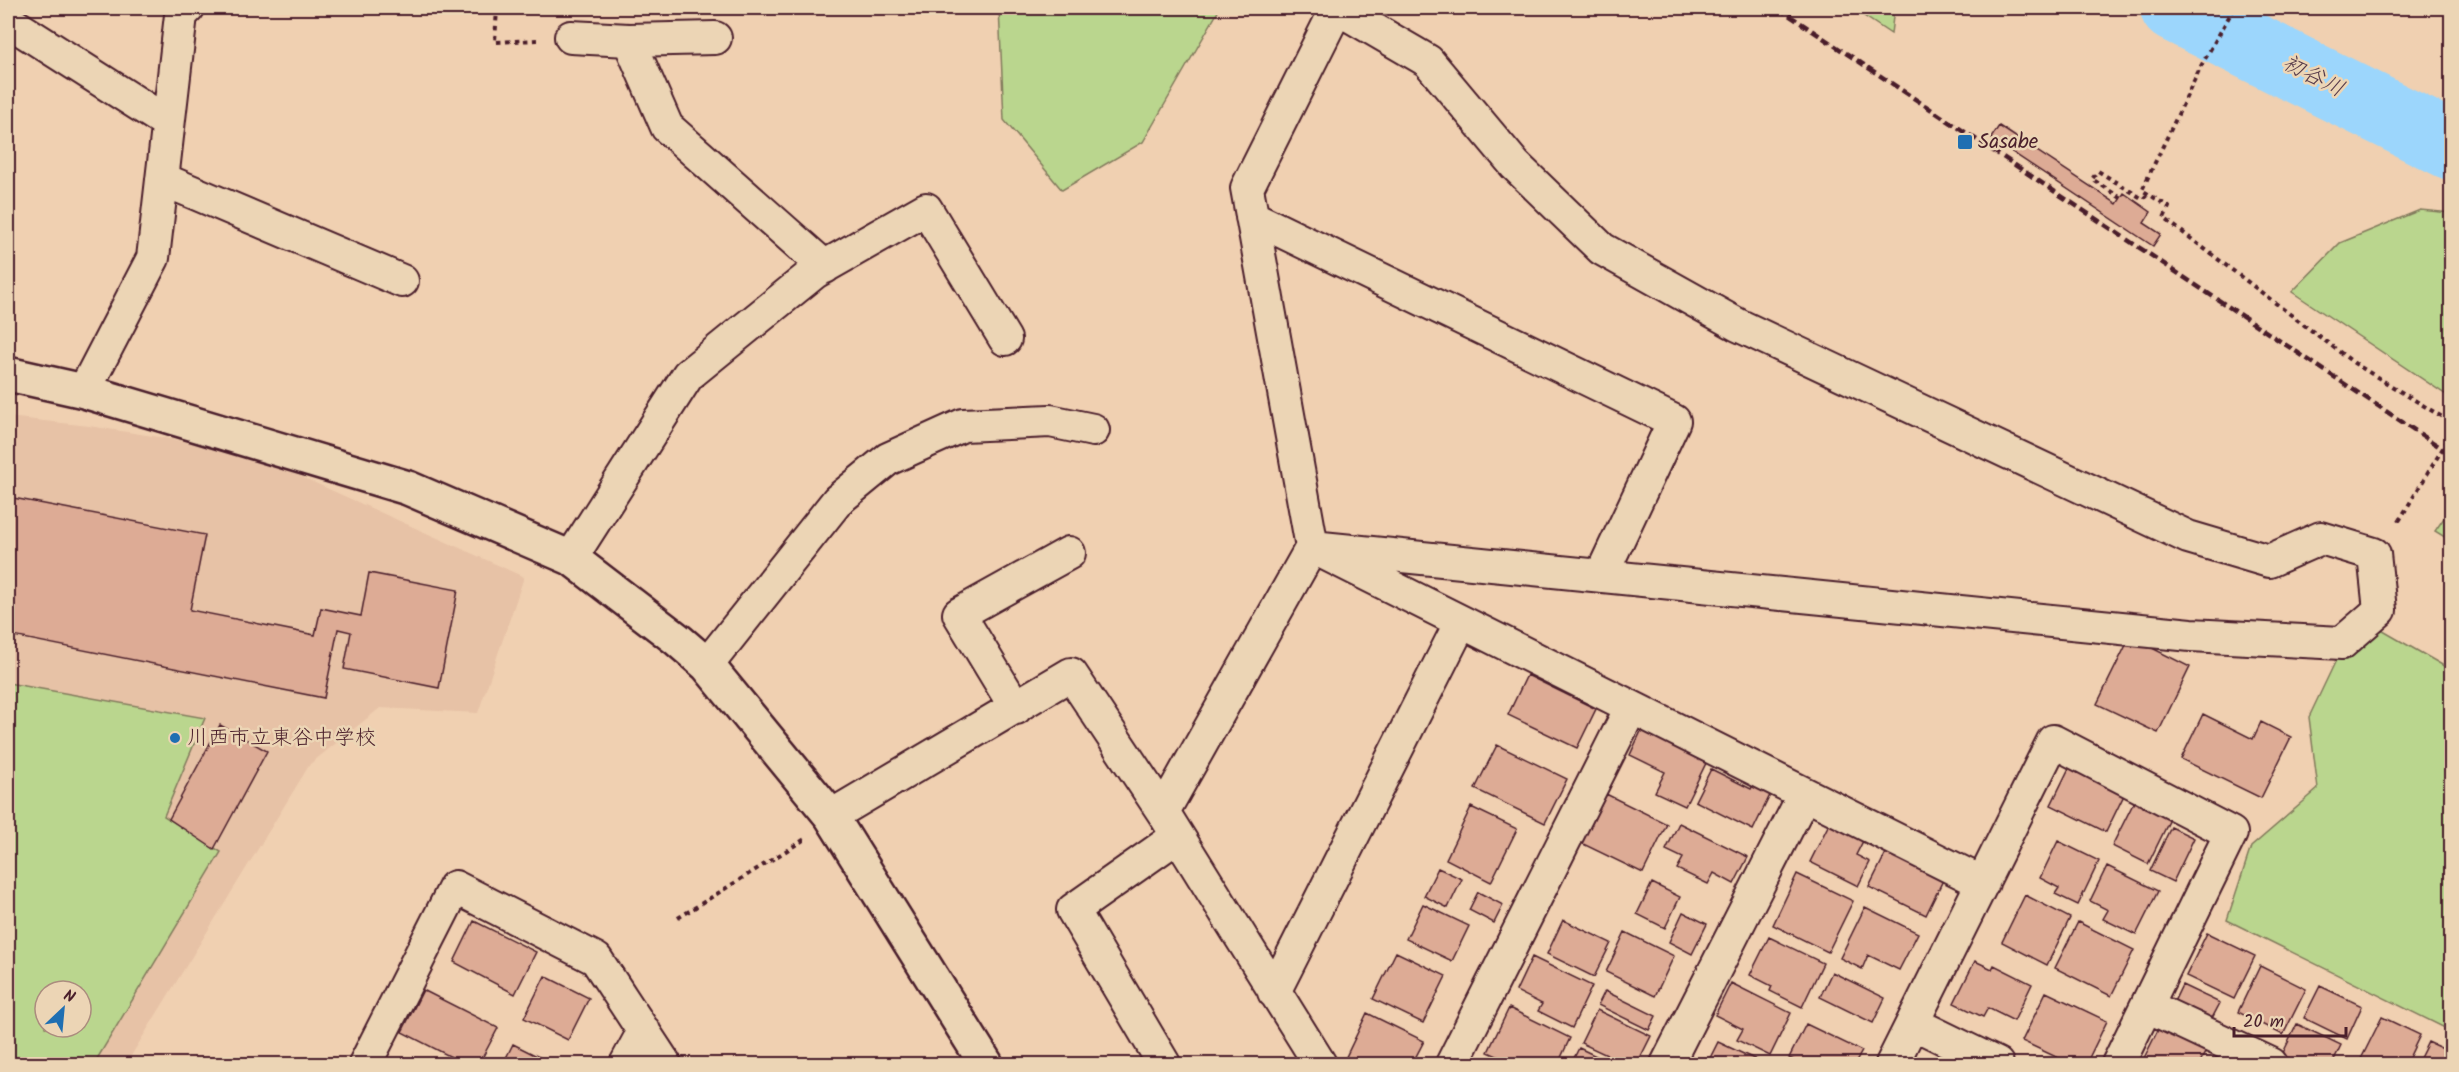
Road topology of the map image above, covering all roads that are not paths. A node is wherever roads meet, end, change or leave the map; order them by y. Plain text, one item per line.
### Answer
1 (188, 8) edge
2 (8, 21) edge
3 (571, 37) road end
4 (715, 38) dead end
5 (629, 40) junction
6 (168, 123) junction
7 (162, 179) junction
8 (1252, 217) junction
9 (825, 267) junction
10 (402, 281) dead end
11 (1005, 339) dead end
12 (8, 374) edge
13 (84, 391) junction
14 (1093, 430) dead end
15 (1312, 547) junction
16 (1069, 553) dead end
17 (571, 558) junction
18 (1601, 576) junction
19 (1461, 622) junction
20 (707, 665) junction
21 (1016, 708) junction
22 (1631, 708) junction
23 (1804, 795) junction
24 (1170, 824) junction
25 (821, 825) junction
26 (1983, 883) junction
27 (1274, 992) junction
28 (2147, 1006) junction
29 (1913, 1023) junction
30 (644, 1031) junction
31 (1315, 1063) edge
32 (365, 1065) edge
33 (626, 1065) edge
34 (665, 1065) edge
35 (986, 1065) edge
36 (1164, 1065) edge
37 (1452, 1065) edge
38 (1667, 1065) edge
39 (1892, 1065) edge
40 (1997, 1065) edge
41 (2118, 1065) edge
42 (2271, 1065) edge

1 - 6 street
2 - 6 street
3 - 5 street
4 - 5 street
5 - 9 street
6 - 7 street
7 - 10 street
7 - 13 street
8 - 15 street
8 - 18 street
8 - 18 street
9 - 11 street
9 - 17 street
12 - 13 street
13 - 17 street
14 - 20 street
15 - 18 street
15 - 19 street
15 - 24 street
16 - 21 street
17 - 20 street
19 - 22 street
19 - 27 street
20 - 25 street
21 - 24 street
21 - 25 street
22 - 23 street
22 - 37 street
23 - 26 street
23 - 38 street
24 - 27 street
24 - 36 street
25 - 35 street
26 - 28 street
26 - 29 street
27 - 31 street
28 - 41 street
28 - 42 street
29 - 39 street
29 - 40 street
30 - 32 street
30 - 33 street
30 - 34 street

